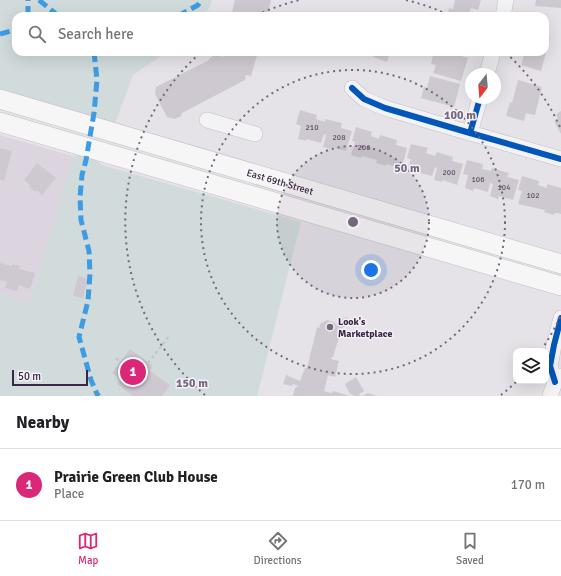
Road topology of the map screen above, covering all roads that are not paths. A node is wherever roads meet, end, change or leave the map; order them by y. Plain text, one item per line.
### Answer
1 (506, 0) edge
2 (504, 12) edge
3 (492, 56) edge
4 (489, 68) edge
5 (352, 88) dead end
6 (0, 99) edge
7 (478, 104) edge
8 (207, 120) dead end
9 (0, 122) edge
10 (470, 133) junction
11 (255, 134) dead end
12 (561, 159) edge
13 (561, 264) edge
14 (561, 286) edge
15 (561, 318) edge
16 (557, 385) edge

1 - 2 street
3 - 4 street
5 - 10 street
6 - 13 main road, East 69th Street
7 - 10 street
8 - 11 street
9 - 14 main road
10 - 12 street
15 - 16 street

